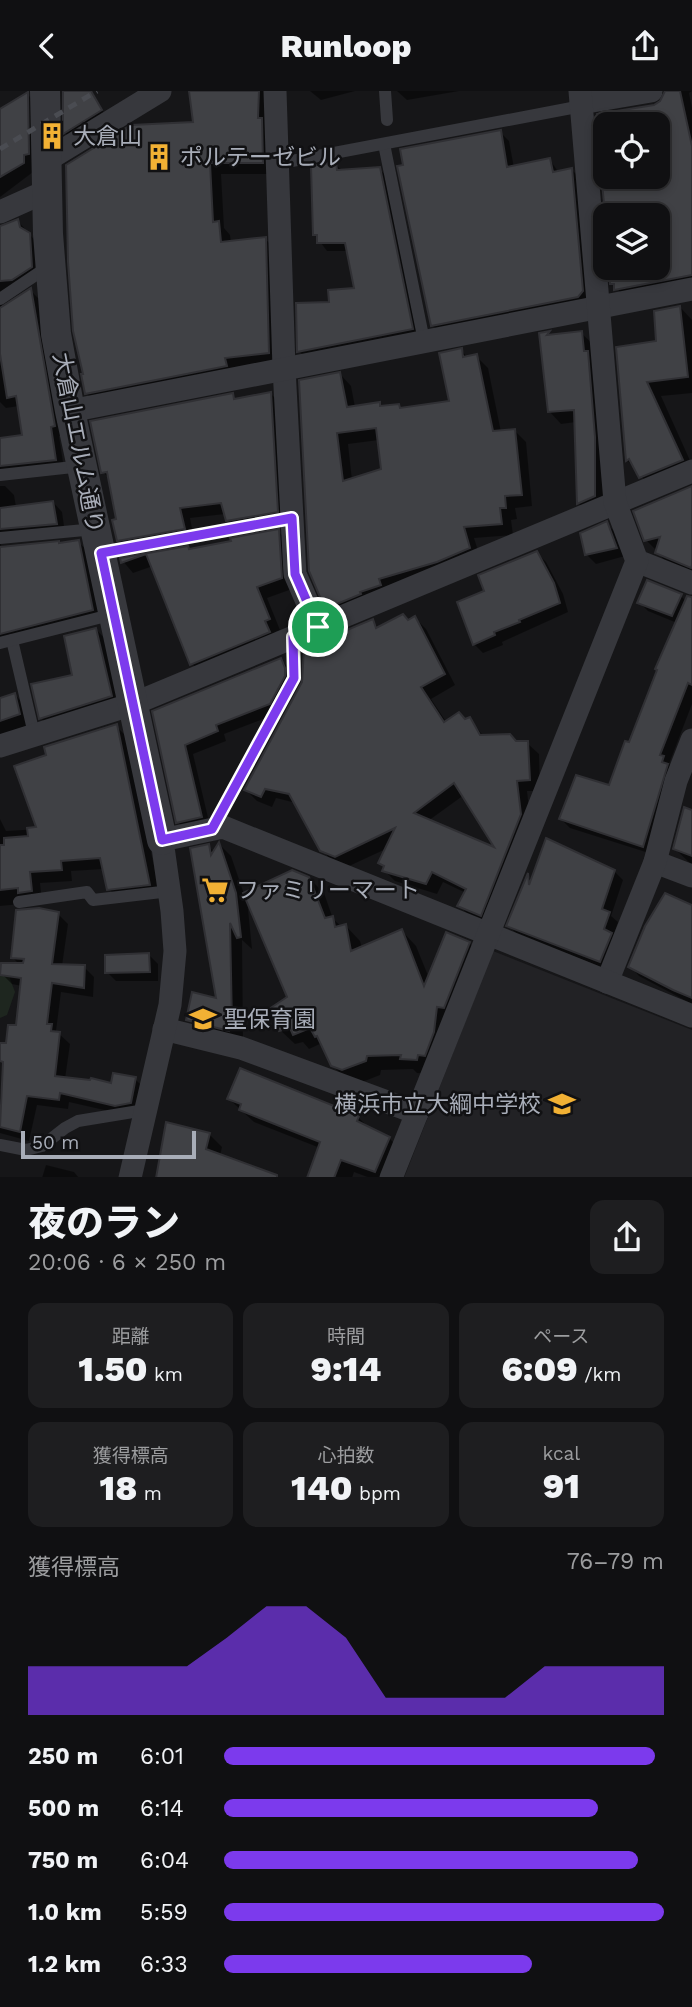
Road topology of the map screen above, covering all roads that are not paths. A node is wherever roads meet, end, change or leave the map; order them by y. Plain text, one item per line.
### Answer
1 (45, 91) edge
2 (160, 91) edge
3 (275, 91) edge
4 (385, 91) edge
5 (651, 91) edge
6 (581, 100) edge
7 (387, 120) dead end
8 (384, 144) junction
9 (47, 160) junction
10 (276, 165) junction
11 (47, 191) junction
12 (0, 212) edge
13 (49, 265) junction
14 (692, 289) edge
15 (0, 299) edge
16 (599, 308) junction
17 (424, 341) junction
18 (284, 368) junction
19 (70, 411) junction
20 (82, 466) junction
21 (692, 471) edge
22 (0, 475) edge
23 (615, 502) junction
24 (292, 518) junction
25 (0, 538) edge
26 (98, 541) junction
27 (637, 561) junction
28 (692, 583) edge
29 (114, 614) junction
30 (318, 627) junction
31 (293, 637) junction
32 (6, 642) edge
33 (133, 703) junction
34 (34, 734) junction
35 (692, 740) edge
36 (0, 746) edge
37 (212, 829) junction
38 (162, 840) junction
39 (655, 862) junction
40 (692, 876) edge
41 (170, 891) junction
42 (19, 902) dead end
43 (488, 935) junction
44 (607, 982) junction
45 (692, 1016) edge
46 (164, 1029) junction
47 (145, 1110) junction
48 (417, 1113) junction
49 (0, 1145) edge
50 (130, 1177) edge
51 (391, 1177) edge

1 - 9 street, 大倉山エルム通り
2 - 9 street
3 - 10 street
4 - 7 lane
5 - 6 street
6 - 8 lane
6 - 16 street
8 - 10 lane
8 - 17 lane
9 - 11 street, 大倉山エルム通り
10 - 18 street
11 - 12 street
11 - 13 street, 大倉山エルム通り
13 - 15 lane
13 - 19 street, 大倉山エルム通り
14 - 16 street
16 - 17 street
16 - 23 street
17 - 18 street
18 - 19 street
18 - 24 street
19 - 20 street, 大倉山エルム通り
20 - 22 lane
20 - 26 street, 大倉山エルム通り
21 - 23 street
23 - 27 street
23 - 30 street
24 - 26 lane
24 - 30 street
25 - 26 lane
26 - 29 street, 大倉山エルム通り
27 - 28 street
27 - 43 street
29 - 32 lane
29 - 33 street, 大倉山エルム通り
30 - 31 street
31 - 33 street
31 - 37 lane
32 - 34 lane
33 - 34 street
33 - 38 street, 大倉山エルム通り
34 - 36 street
35 - 39 street
37 - 38 street
37 - 43 street
38 - 41 street, 大倉山エルム通り
39 - 40 street
39 - 44 street
41 - 42 lane
41 - 46 street, 大倉山エルム通り
43 - 44 street
43 - 48 street
44 - 45 street
46 - 47 street, 大倉山エルム通り
46 - 48 street
47 - 49 lane
47 - 50 street, 大倉山エルム通り
48 - 51 street

